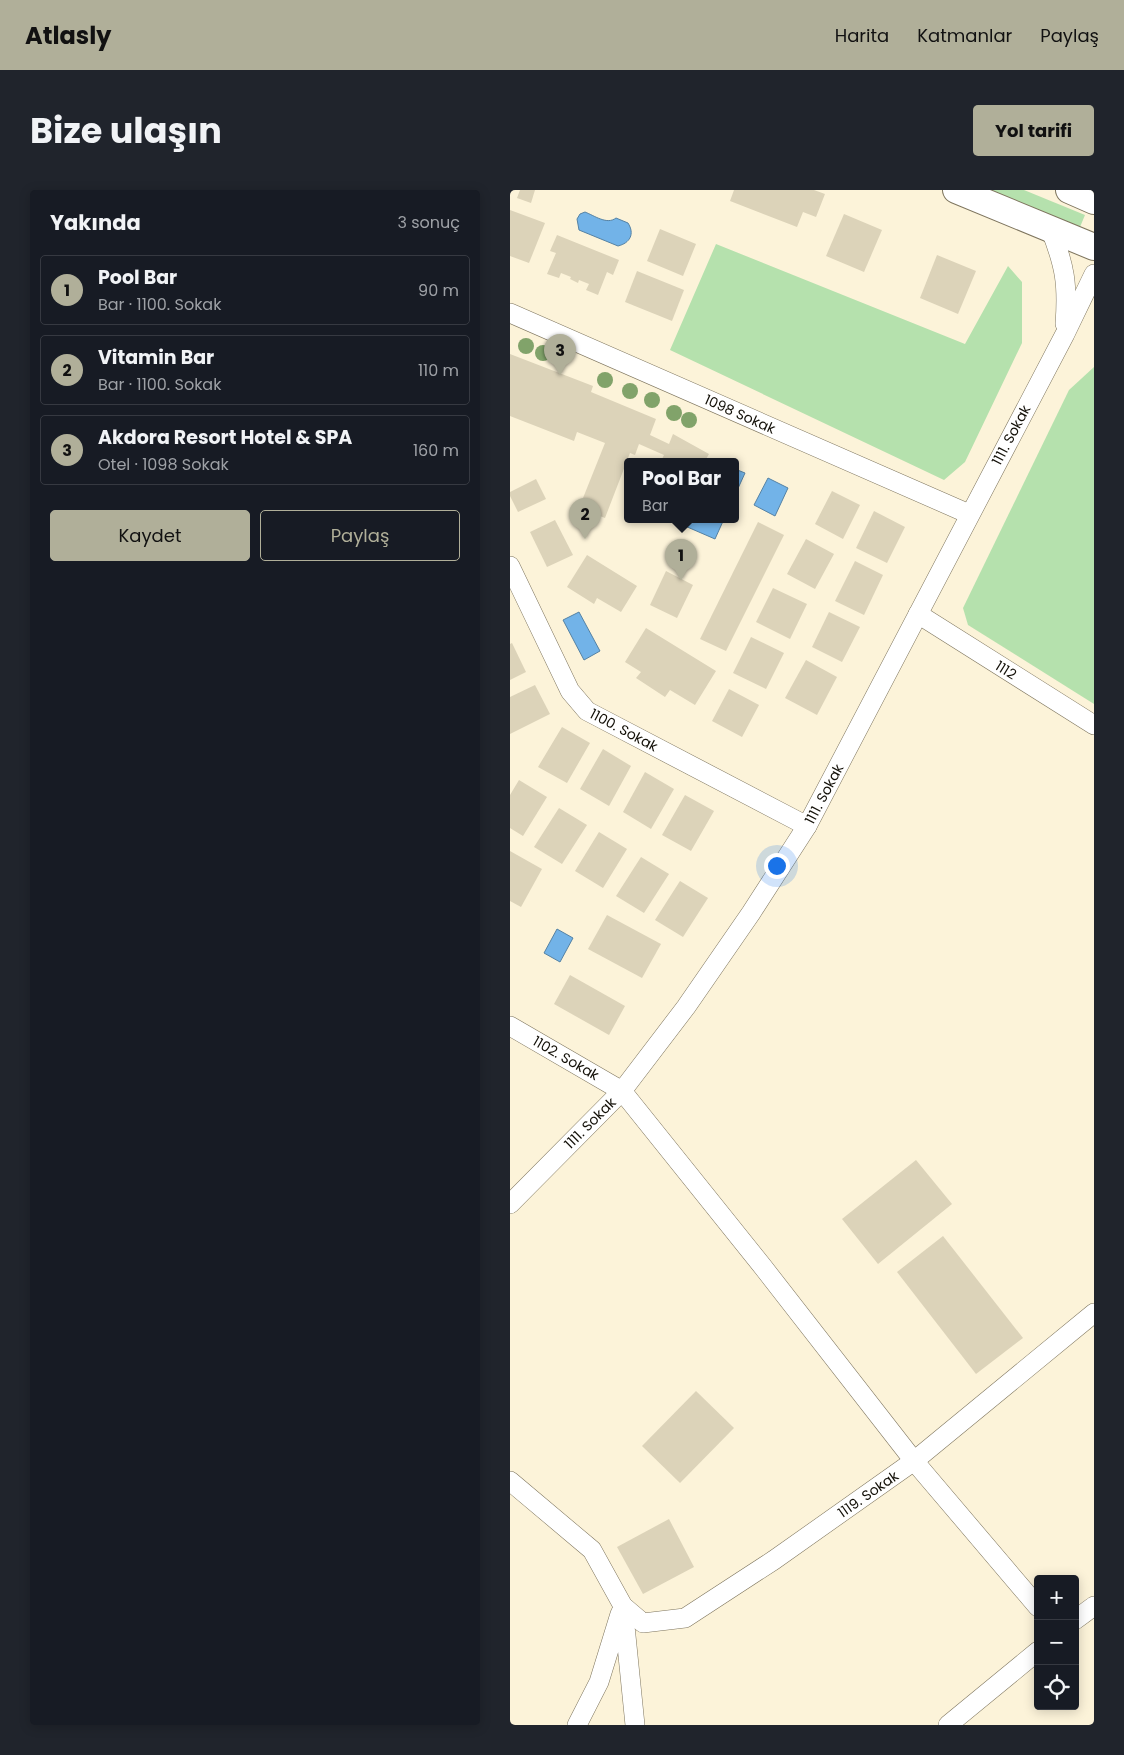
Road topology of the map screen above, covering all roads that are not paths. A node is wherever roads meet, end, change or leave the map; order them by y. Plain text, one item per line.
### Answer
1 (956, 190) edge
2 (1069, 190) edge
3 (1094, 201) edge
4 (1050, 228) junction
5 (1094, 247) edge
6 (1094, 274) edge
7 (510, 313) edge
8 (1064, 334) junction
9 (969, 514) junction
10 (510, 566) edge
11 (918, 614) junction
12 (1094, 726) edge
13 (807, 826) junction
14 (510, 1026) edge
15 (622, 1091) junction
16 (510, 1204) edge
17 (1094, 1314) edge
18 (914, 1461) junction
19 (510, 1481) edge
20 (1034, 1602) edge
21 (623, 1606) junction
22 (1094, 1606) edge
23 (1079, 1617) edge
24 (1034, 1653) edge
25 (577, 1725) edge
26 (635, 1725) edge
27 (948, 1725) edge

1 - 4 main road
2 - 3 main road
4 - 5 main road
4 - 8 street, 1111. Sokak
6 - 8 street, 1111. Sokak
7 - 9 street, 1098 Sokak
8 - 9 street, 1111. Sokak
9 - 11 street, 1111. Sokak
10 - 13 street, 1100. Sokak
11 - 12 street, 1112
11 - 13 street, 1111. Sokak
13 - 15 street, 1111. Sokak
14 - 15 street, 1102. Sokak
15 - 16 street, 1111. Sokak
15 - 18 street
17 - 18 street, 1119. Sokak
18 - 20 street
18 - 21 street, 1119. Sokak
19 - 21 street
21 - 25 street
21 - 26 street
22 - 23 street
24 - 27 street

